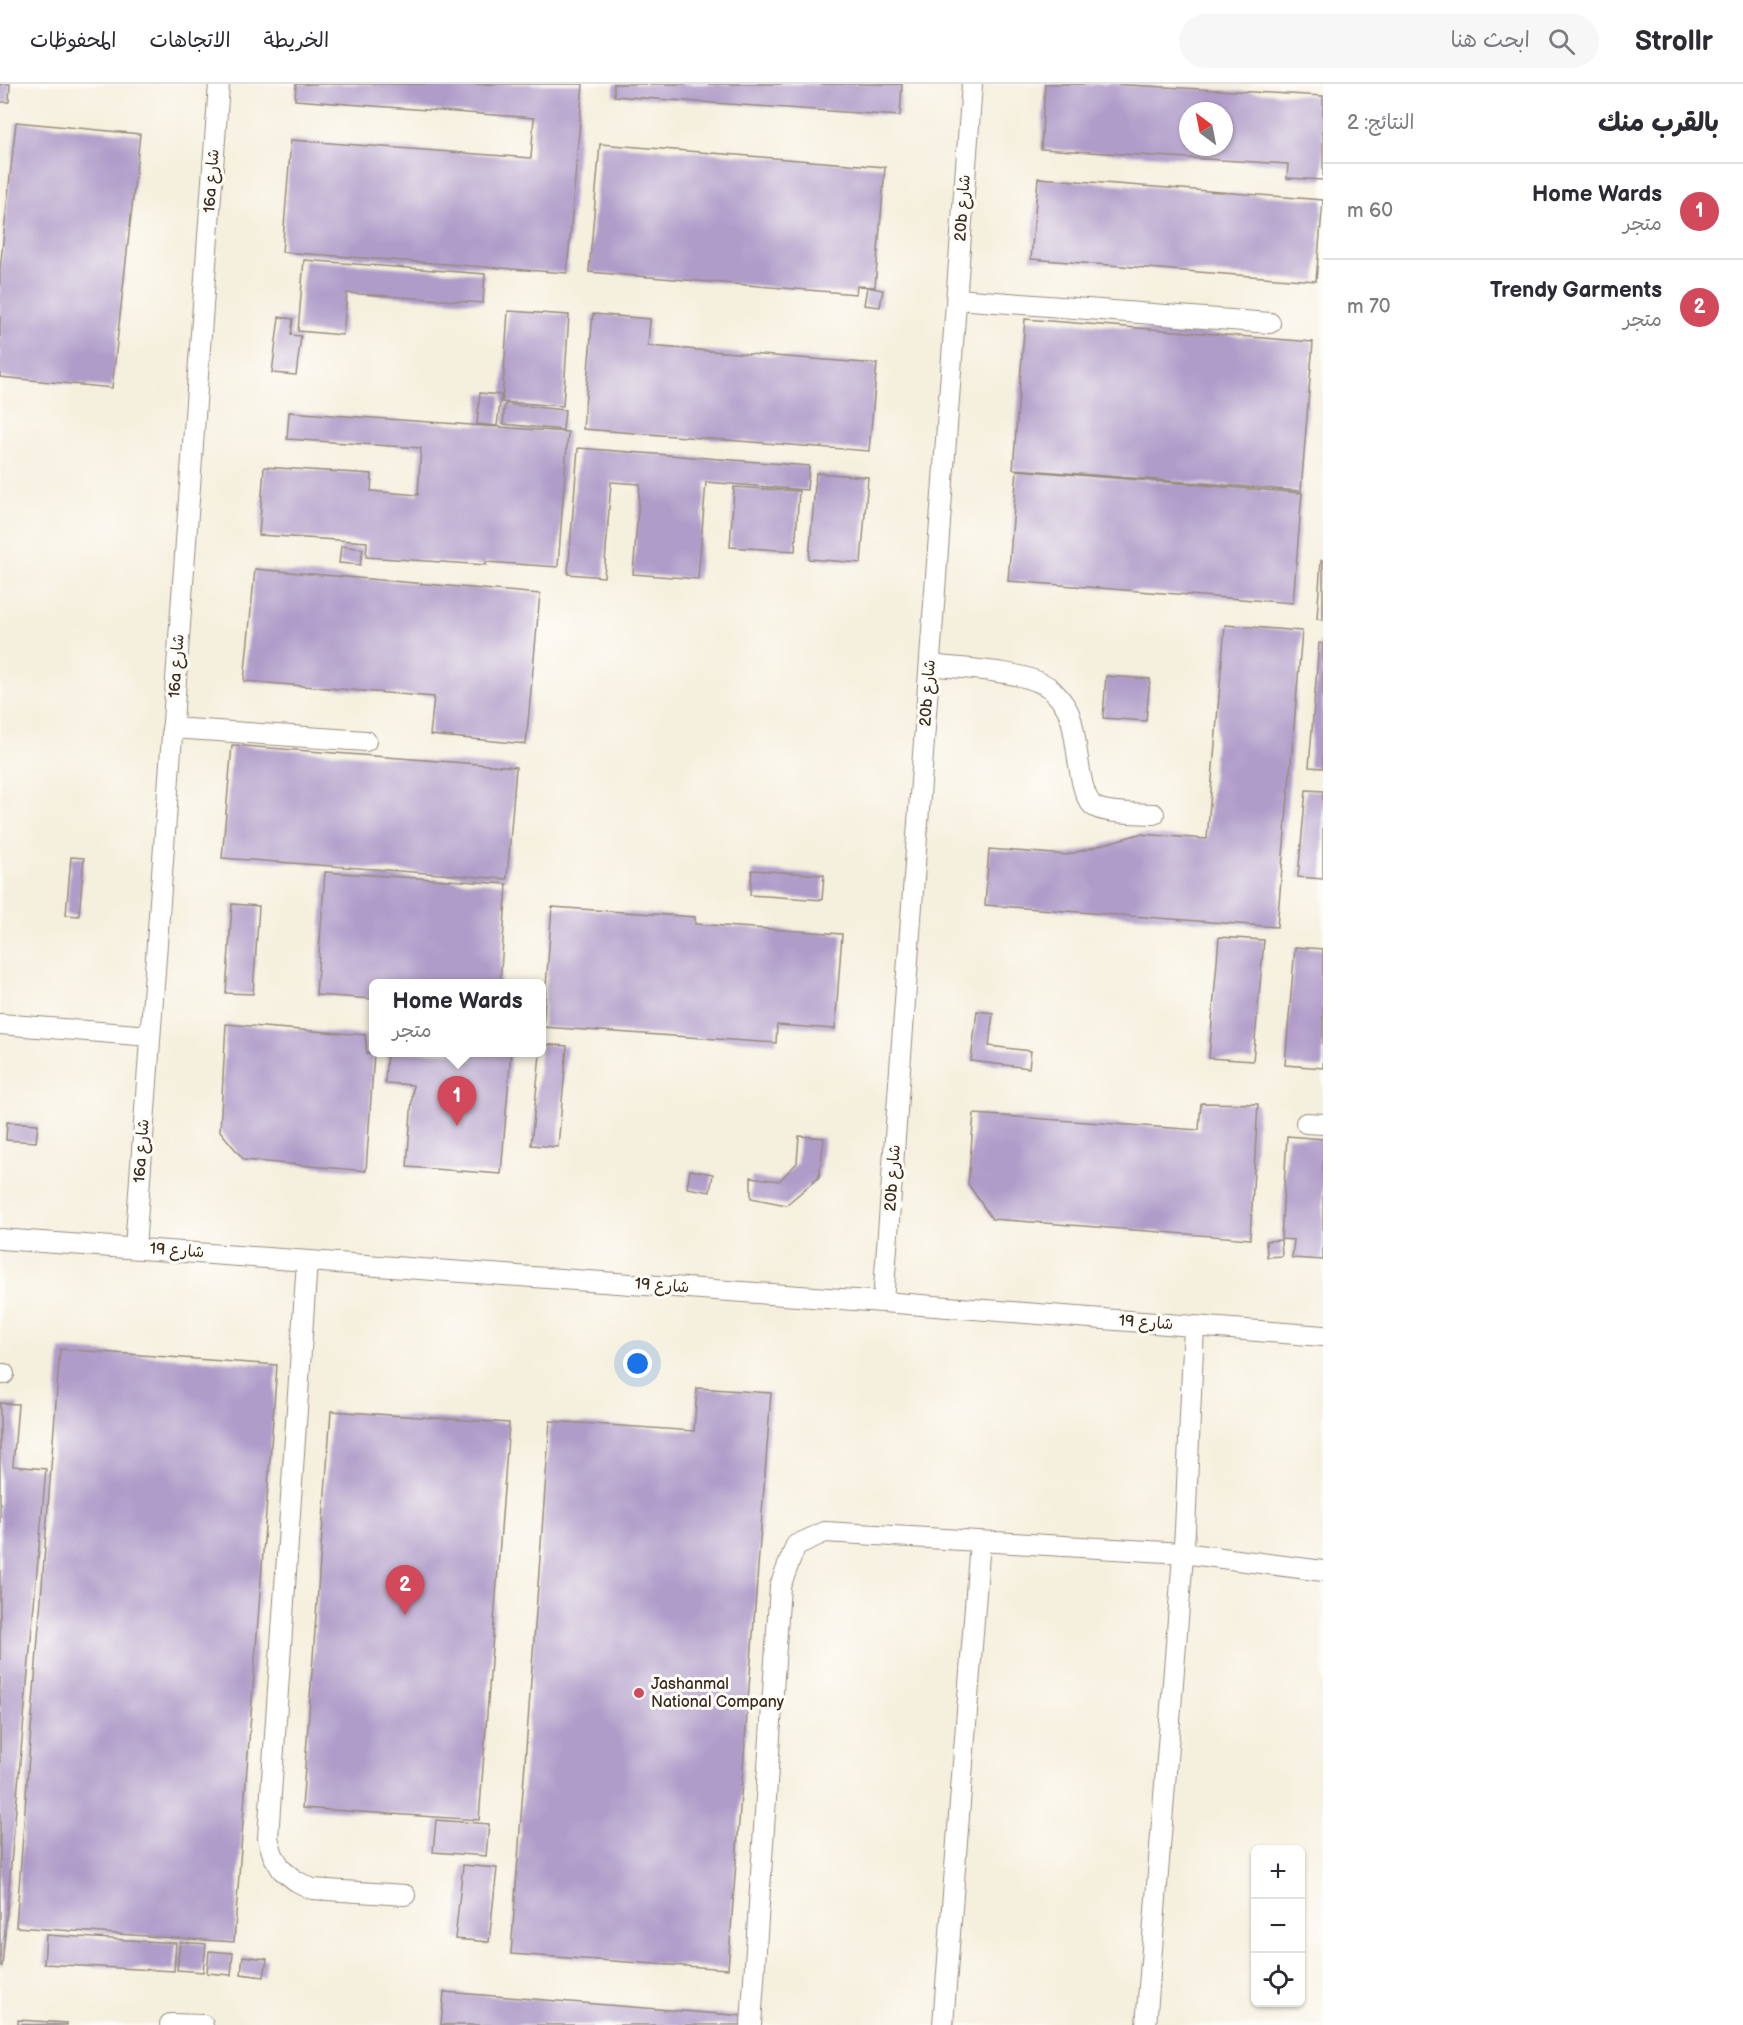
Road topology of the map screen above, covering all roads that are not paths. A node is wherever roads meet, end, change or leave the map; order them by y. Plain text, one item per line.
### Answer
1 (219, 84) edge
2 (972, 84) edge
3 (957, 299) junction
4 (1270, 322) dead end
5 (930, 664) junction
6 (172, 728) junction
7 (366, 741) dead end
8 (1154, 814) dead end
9 (0, 1024) edge
10 (150, 1036) junction
11 (0, 1239) edge
12 (135, 1248) junction
13 (307, 1261) junction
14 (884, 1302) junction
15 (1194, 1326) junction
16 (1323, 1336) edge
17 (980, 1540) junction
18 (1183, 1553) junction
19 (1323, 1570) edge
20 (405, 1895) dead end
21 (170, 2024) dead end
22 (203, 2025) edge
23 (751, 2025) edge
24 (943, 2025) edge
25 (1146, 2025) edge

1 - 6 lane, 16a شارع
2 - 3 lane, 20b شارع
3 - 4 lane
3 - 5 lane, 20b شارع
5 - 8 lane
5 - 14 lane, 20b شارع
6 - 7 lane
6 - 10 lane, 16a شارع
9 - 10 lane
10 - 12 lane, 16a شارع
11 - 12 lane, شارع 19
12 - 13 lane, شارع 19
13 - 14 lane, شارع 19
13 - 20 lane
14 - 15 lane, شارع 19
15 - 16 lane, شارع 19
15 - 18 lane
17 - 18 lane
17 - 23 lane
17 - 24 lane
18 - 19 lane
18 - 25 lane
21 - 22 lane

